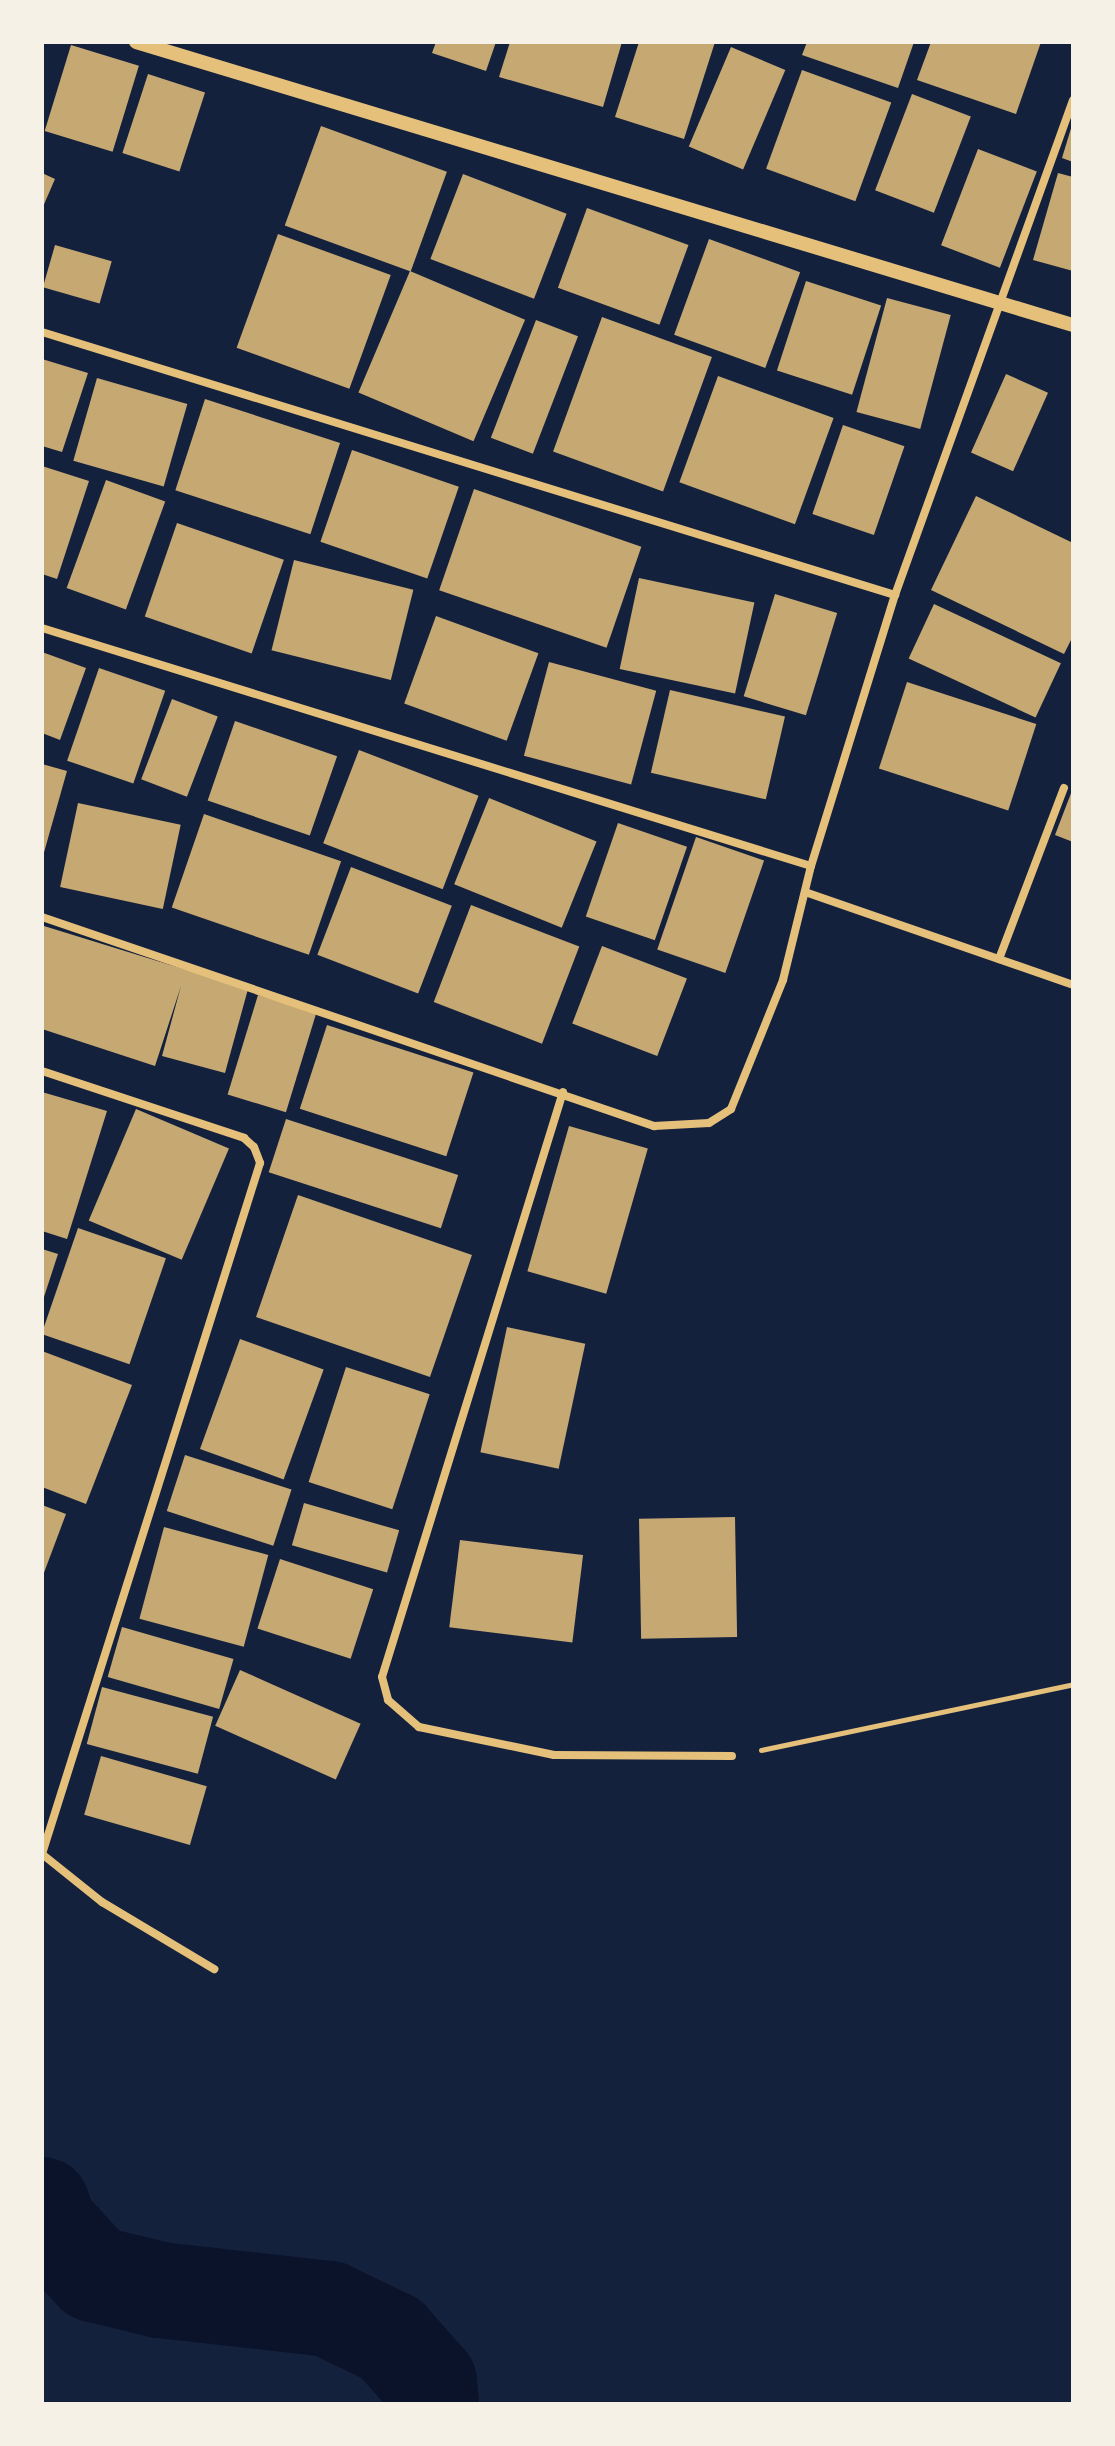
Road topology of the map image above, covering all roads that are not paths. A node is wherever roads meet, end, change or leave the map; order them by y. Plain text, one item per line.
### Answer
1 (136, 42) edge
2 (1073, 100) edge
3 (998, 303) junction
4 (1073, 325) edge
5 (42, 332) edge
6 (895, 595) junction
7 (42, 628) edge
8 (1064, 788) dead end
9 (811, 866) junction
10 (805, 892) junction
11 (42, 917) edge
12 (999, 959) junction
13 (1073, 985) edge
14 (42, 1071) edge
15 (563, 1092) junction
16 (732, 1756) road end
17 (214, 1969) dead end

1 - 3 street
2 - 3 street
3 - 4 street
3 - 6 street
5 - 6 street
6 - 9 street
7 - 9 street
8 - 12 street
9 - 10 street
10 - 12 street
10 - 15 street
11 - 15 street
12 - 13 street
14 - 17 street
15 - 16 street

